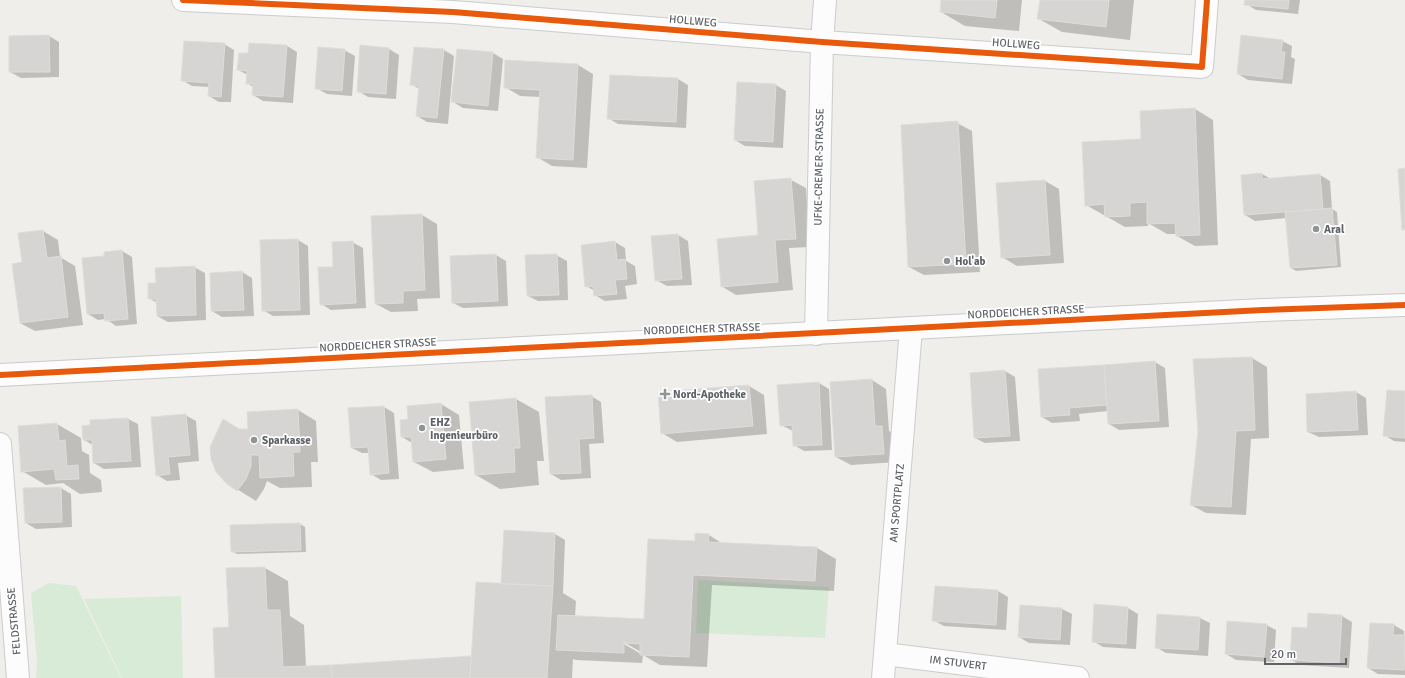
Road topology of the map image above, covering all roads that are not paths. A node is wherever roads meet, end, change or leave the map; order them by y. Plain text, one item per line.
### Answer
1 (182, 0) edge
2 (825, 0) edge
3 (1207, 0) edge
4 (454, 6) edge
5 (822, 42) junction
6 (1405, 305) edge
7 (911, 328) junction
8 (816, 334) junction
9 (0, 375) edge
10 (0, 444) edge
11 (885, 654) junction
12 (18, 678) edge
13 (883, 678) edge
14 (1078, 678) edge

1 - 4 street, HOLLWEG
2 - 5 street, UFKE-CREMER-STRASSE
3 - 5 street, HOLLWEG
4 - 5 street, HOLLWEG
5 - 8 street, UFKE-CREMER-STRASSE
6 - 7 street, NORDDEICHER STRASSE
7 - 8 street, NORDDEICHER STRASSE
7 - 11 street, AM SPORTPLATZ
8 - 9 street, NORDDEICHER STRASSE
10 - 12 street, FELDSTRASSE
11 - 13 street, AM SPORTPLATZ
11 - 14 street, IM STUVERT

